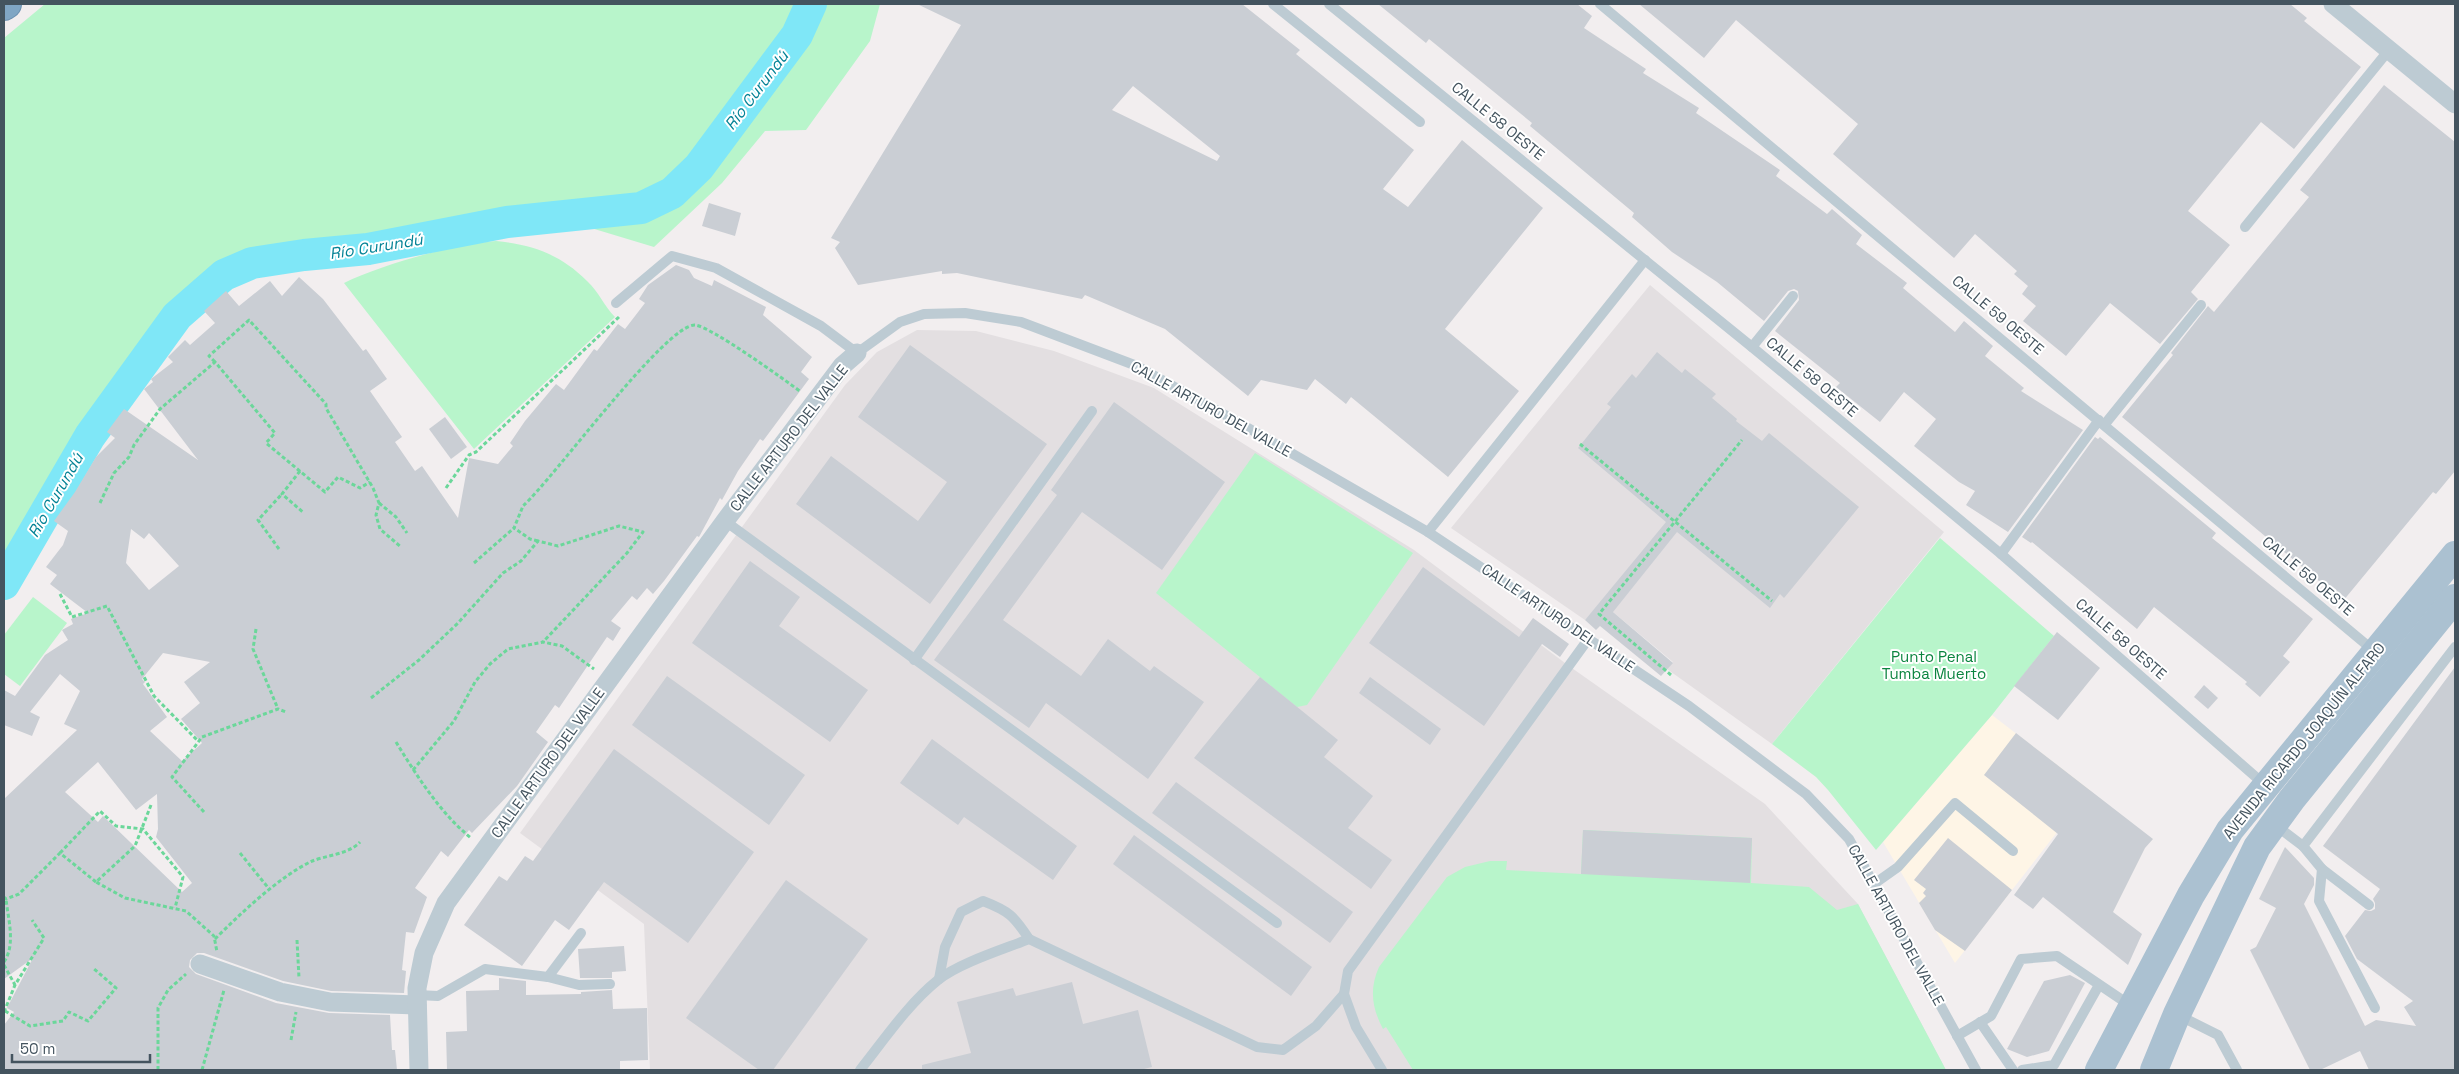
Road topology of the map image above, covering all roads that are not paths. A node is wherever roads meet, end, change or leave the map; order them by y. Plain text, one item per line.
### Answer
1 (7, 4) edge
2 (1273, 4) edge
3 (1329, 4) edge
4 (1600, 4) edge
5 (2333, 4) edge
6 (4, 6) edge
7 (2389, 50) junction
8 (2455, 104) edge
9 (1420, 122) dead end
10 (2245, 227) dead end
11 (1645, 260) junction
12 (1793, 296) dead end
13 (616, 303) road end
14 (2201, 305) dead end
15 (1752, 347) junction
16 (857, 353) junction
17 (1092, 411) dead end
18 (2102, 422) junction
19 (724, 521) junction
20 (1428, 532) junction
21 (2002, 554) junction
22 (2455, 555) edge
23 (2455, 598) edge
24 (1589, 638) junction
25 (2455, 647) edge
26 (2375, 651) junction
27 (914, 660) junction
28 (2265, 786) junction
29 (2274, 824) junction
30 (2303, 846) junction
31 (2013, 850) dead end
32 (2322, 870) junction
33 (1874, 884) junction
34 (2369, 905) dead end
35 (1277, 923) dead end
36 (581, 933) dead end
37 (1029, 939) junction
38 (200, 964) road end
39 (548, 977) junction
40 (939, 978) junction
41 (610, 984) dead end
42 (2099, 985) junction
43 (1344, 994) junction
44 (417, 1000) junction
45 (2132, 1007) junction
46 (2375, 1008) dead end
47 (2177, 1014) junction
48 (1980, 1022) junction
49 (1957, 1036) junction
50 (419, 1070) edge
51 (860, 1070) edge
52 (1382, 1070) edge
53 (1976, 1070) edge
54 (2013, 1070) edge
55 (2022, 1070) edge
56 (2099, 1070) edge
57 (2154, 1070) edge
58 (2237, 1070) edge

1 - 6 highway
2 - 9 lane
3 - 11 lane, CALLE 58 OESTE
4 - 18 lane, CALLE 59 OESTE
5 - 7 street
7 - 8 street
7 - 10 lane
11 - 15 lane, CALLE 58 OESTE
11 - 20 lane
12 - 15 lane
13 - 16 lane
14 - 18 lane
15 - 21 lane, CALLE 58 OESTE
16 - 19 street, CALLE ARTURO DEL VALLE
16 - 20 lane, CALLE ARTURO DEL VALLE
17 - 27 lane
18 - 21 lane
18 - 26 lane, CALLE 59 OESTE
19 - 27 lane
19 - 44 street, CALLE ARTURO DEL VALLE
20 - 24 lane, CALLE ARTURO DEL VALLE
21 - 28 lane, CALLE 58 OESTE
22 - 26 main road, AVENIDA RICARDO JOAQUÍN ALFARO
23 - 29 main road, AVENIDA RICARDO JOAQUÍN ALFARO
24 - 33 lane, CALLE ARTURO DEL VALLE
24 - 43 lane
25 - 30 lane
26 - 28 main road, AVENIDA RICARDO JOAQUÍN ALFARO
27 - 35 lane
28 - 45 main road, AVENIDA RICARDO JOAQUÍN ALFARO
29 - 30 lane
29 - 47 main road, AVENIDA RICARDO JOAQUÍN ALFARO
30 - 32 lane
31 - 33 lane
32 - 34 lane
32 - 46 lane
33 - 49 lane, CALLE ARTURO DEL VALLE
36 - 39 lane
37 - 40 lane
37 - 40 lane
37 - 43 lane
38 - 44 street
39 - 41 lane
39 - 44 lane
40 - 51 lane
42 - 45 lane
42 - 48 lane
42 - 55 lane
43 - 52 lane
44 - 50 street, CALLE ARTURO DEL VALLE
45 - 56 main road, AVENIDA RICARDO JOAQUÍN ALFARO
47 - 57 main road, AVENIDA RICARDO JOAQUÍN ALFARO
47 - 58 lane
48 - 49 lane
48 - 54 lane
49 - 53 lane, CALLE ARTURO DEL VALLE

